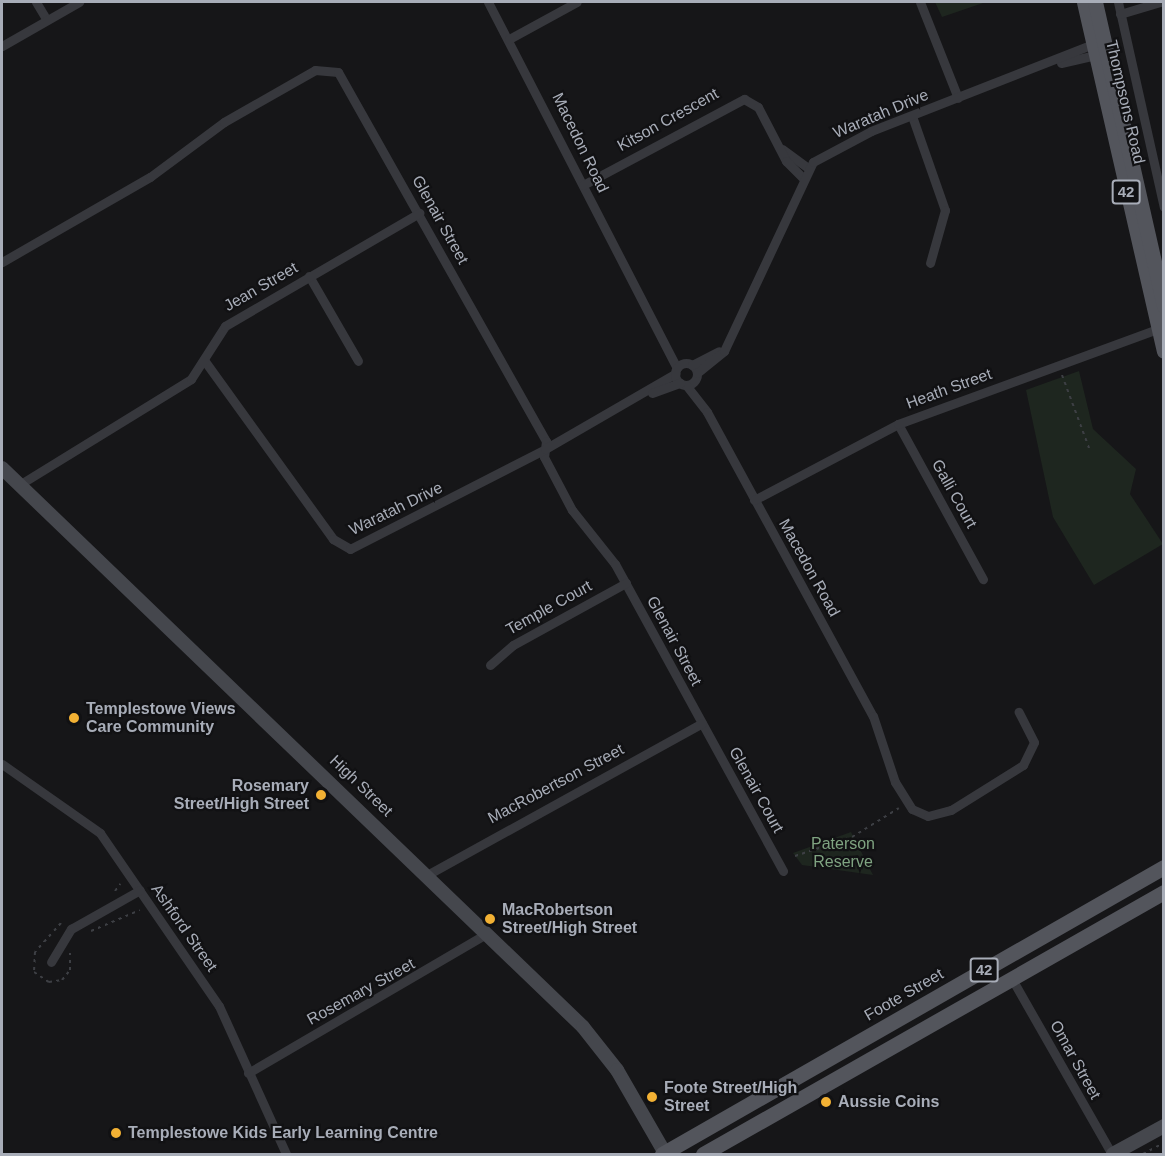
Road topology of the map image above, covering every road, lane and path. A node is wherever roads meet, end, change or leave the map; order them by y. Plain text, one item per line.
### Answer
1 (36, 2) edge
2 (79, 2) edge
3 (488, 2) edge
4 (576, 2) edge
5 (920, 2) edge
6 (1083, 2) edge
7 (1095, 2) edge
8 (1118, 2) edge
9 (1160, 2) edge
10 (1120, 14) junction
11 (47, 20) junction
12 (509, 39) junction
13 (2, 46) edge
14 (1100, 48) junction
15 (958, 98) junction
16 (912, 116) junction
17 (782, 149) junction
18 (808, 168) junction
19 (803, 178) junction
20 (583, 185) junction
21 (1164, 207) edge
22 (419, 213) junction
23 (2, 262) edge
24 (930, 263) dead end
25 (309, 276) junction
26 (1164, 306) edge
27 (1160, 328) edge
28 (661, 329) junction
29 (1164, 351) edge
30 (204, 360) junction
31 (358, 361) dead end
32 (676, 370) junction
33 (690, 375) junction
34 (1062, 375) dead end
35 (636, 400) junction
36 (898, 424) junction
37 (1089, 448) dead end
38 (545, 449) junction
39 (2, 468) edge
40 (19, 485) junction
41 (754, 500) junction
42 (983, 579) dead end
43 (626, 583) junction
44 (490, 665) dead end
45 (1018, 712) dead end
46 (702, 723) junction
47 (2, 764) edge
48 (907, 803) junction
49 (795, 856) dead end
50 (1164, 867) edge
51 (783, 871) dead end
52 (427, 875) junction
53 (140, 890) junction
54 (1164, 892) edge
55 (486, 934) junction
56 (51, 962) dead end
57 (1012, 979) junction
58 (248, 1073) junction
59 (1164, 1126) edge
60 (1164, 1143) edge
61 (665, 1154) edge
62 (286, 1155) edge
63 (703, 1155) edge
64 (1112, 1155) edge
65 (1143, 1155) edge

1 - 11 street
2 - 11 street
3 - 12 street, Macedon Road
4 - 12 street
5 - 15 street
6 - 14 main road, Thompsons Road / 42
7 - 14 main road, Thompsons Road / 42
8 - 10 street, Thompsons Road
9 - 10 street
10 - 21 street, Thompsons Road
11 - 13 street
12 - 20 street, Macedon Road
14 - 15 street, Waratah Drive
14 - 26 main road, Thompsons Road / 42
14 - 27 main road, Thompsons Road / 42
15 - 16 street, Waratah Drive
16 - 18 street, Waratah Drive
16 - 24 street
17 - 18 street, Kitson Crescent
17 - 19 street, Kitson Crescent
17 - 20 street, Kitson Crescent
18 - 19 street, Waratah Drive
19 - 33 street, Waratah Drive
20 - 28 street, Macedon Road
22 - 23 street, Glenair Street
22 - 25 street, Jean Street
22 - 38 street, Glenair Street
25 - 30 street, Jean Street
25 - 31 street
27 - 29 main road, Thompsons Road / 42
27 - 36 street, Heath Street
28 - 32 street, Macedon Road
28 - 33 street, Macedon Road
30 - 38 street, Waratah Drive
30 - 40 street, Jean Street
32 - 33 street, Macedon Road
32 - 33 street, Waratah Drive
32 - 35 street, Waratah Drive
33 - 35 street, Waratah Drive
33 - 41 street, Macedon Road
34 - 37 path
35 - 38 street, Waratah Drive
36 - 41 street, Heath Street
36 - 42 street, Galli Court
38 - 43 street, Glenair Street
39 - 40 main road, High Street
40 - 52 main road, High Street
41 - 48 street, Macedon Road
43 - 44 street, Temple Court
43 - 46 street, Glenair Street
45 - 48 street
46 - 51 street, Glenair Court
46 - 52 street, MacRobertson Street
47 - 53 street, Ashford Street
48 - 49 path
50 - 61 main road, Foote Street / 42
52 - 55 main road, High Street
53 - 56 street
53 - 58 street, Ashford Street
54 - 57 main road, 42
55 - 58 street, Rosemary Street
55 - 61 main road, High Street
57 - 63 main road, 42
57 - 64 street, Omar Street
58 - 62 street, Ashford Street
59 - 64 main road
60 - 65 path

